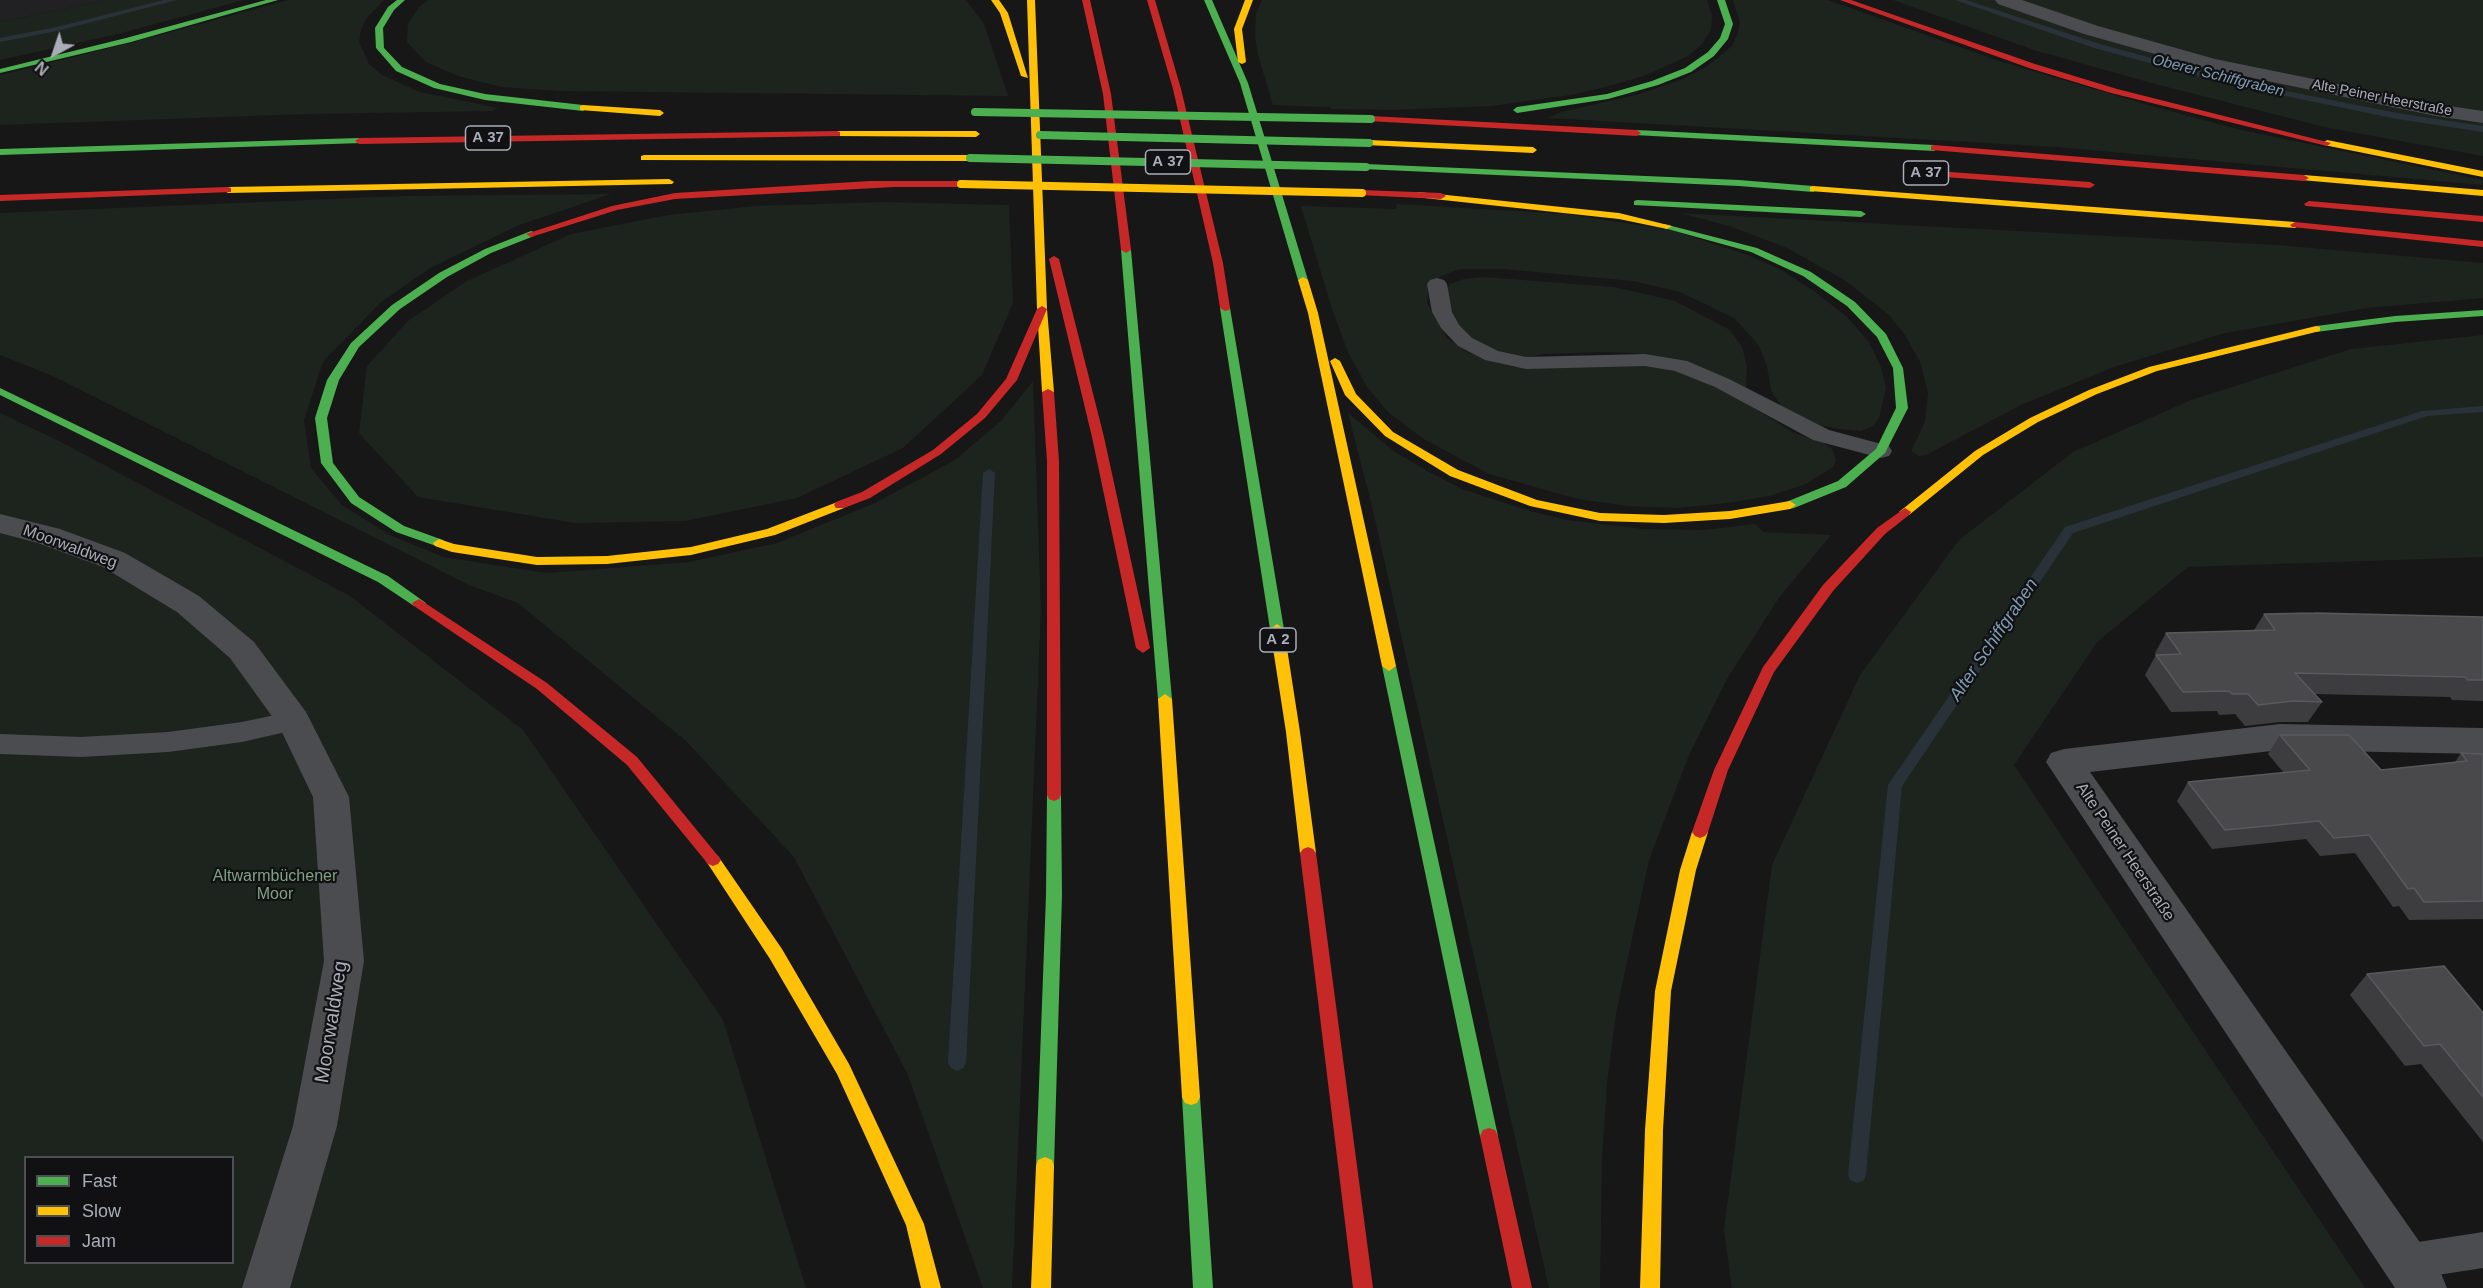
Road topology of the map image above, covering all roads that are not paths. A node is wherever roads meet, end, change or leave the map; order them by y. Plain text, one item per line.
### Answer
1 (274, 0) edge
2 (401, 0) edge
3 (995, 0) edge
4 (1031, 0) edge
5 (1086, 0) edge
6 (1151, 0) edge
7 (1208, 0) edge
8 (1249, 0) edge
9 (1721, 0) edge
10 (1844, 0) edge
11 (2004, 0) edge
12 (0, 71) edge
13 (1244, 83) junction
14 (1034, 97) junction
15 (969, 112) dead end
16 (529, 116) dead end
17 (2483, 117) edge
18 (1371, 119) junction
19 (982, 134) dead end
20 (1024, 135) dead end
21 (1546, 151) dead end
22 (0, 152) edge
23 (635, 158) dead end
24 (1889, 171) dead end
25 (2483, 174) edge
26 (891, 184) junction
27 (2100, 186) dead end
28 (2483, 194) edge
29 (1418, 195) junction
30 (1038, 196) junction
31 (0, 198) edge
32 (2298, 203) dead end
33 (1877, 215) dead end
34 (2483, 219) edge
35 (2163, 229) dead end
36 (2479, 243) edge
37 (1437, 284) dead end
38 (1042, 309) junction
39 (1313, 313) junction
40 (2483, 313) edge
41 (0, 391) edge
42 (1881, 451) junction
43 (0, 523) edge
44 (294, 721) junction
45 (2483, 741) edge
46 (0, 744) edge
47 (1172, 780) junction
48 (2483, 1250) edge
49 (2414, 1275) edge
50 (266, 1288) edge
51 (931, 1288) edge
52 (1041, 1288) edge
53 (1203, 1288) edge
54 (1363, 1288) edge
55 (1522, 1288) edge
56 (1650, 1288) edge

1 - 12 highway
2 - 16 highway
3 - 14 highway
4 - 14 highway
5 - 47 highway
6 - 54 highway, A 2
7 - 13 highway
8 - 13 highway
9 - 18 highway
10 - 25 highway
11 - 17 street, Alte Peiner Heerstraße
13 - 39 highway
14 - 30 highway
15 - 18 highway, bridge
18 - 28 highway
19 - 22 highway, A 37
20 - 21 highway, A 37, bridge
23 - 36 highway, A 37, bridge
24 - 27 highway, A 37
26 - 29 highway, bridge
26 - 31 highway
26 - 38 highway
29 - 33 highway
29 - 42 highway
30 - 38 highway
30 - 47 highway
32 - 34 highway
35 - 36 highway
37 - 42 lane
38 - 52 highway
39 - 42 highway
39 - 55 highway
40 - 56 highway
41 - 51 highway
43 - 44 street, Moorwaldweg
44 - 46 lane
44 - 50 street, Moorwaldweg
45 - 49 street, Alte Peiner Heerstraße
47 - 53 highway
48 - 49 lane

